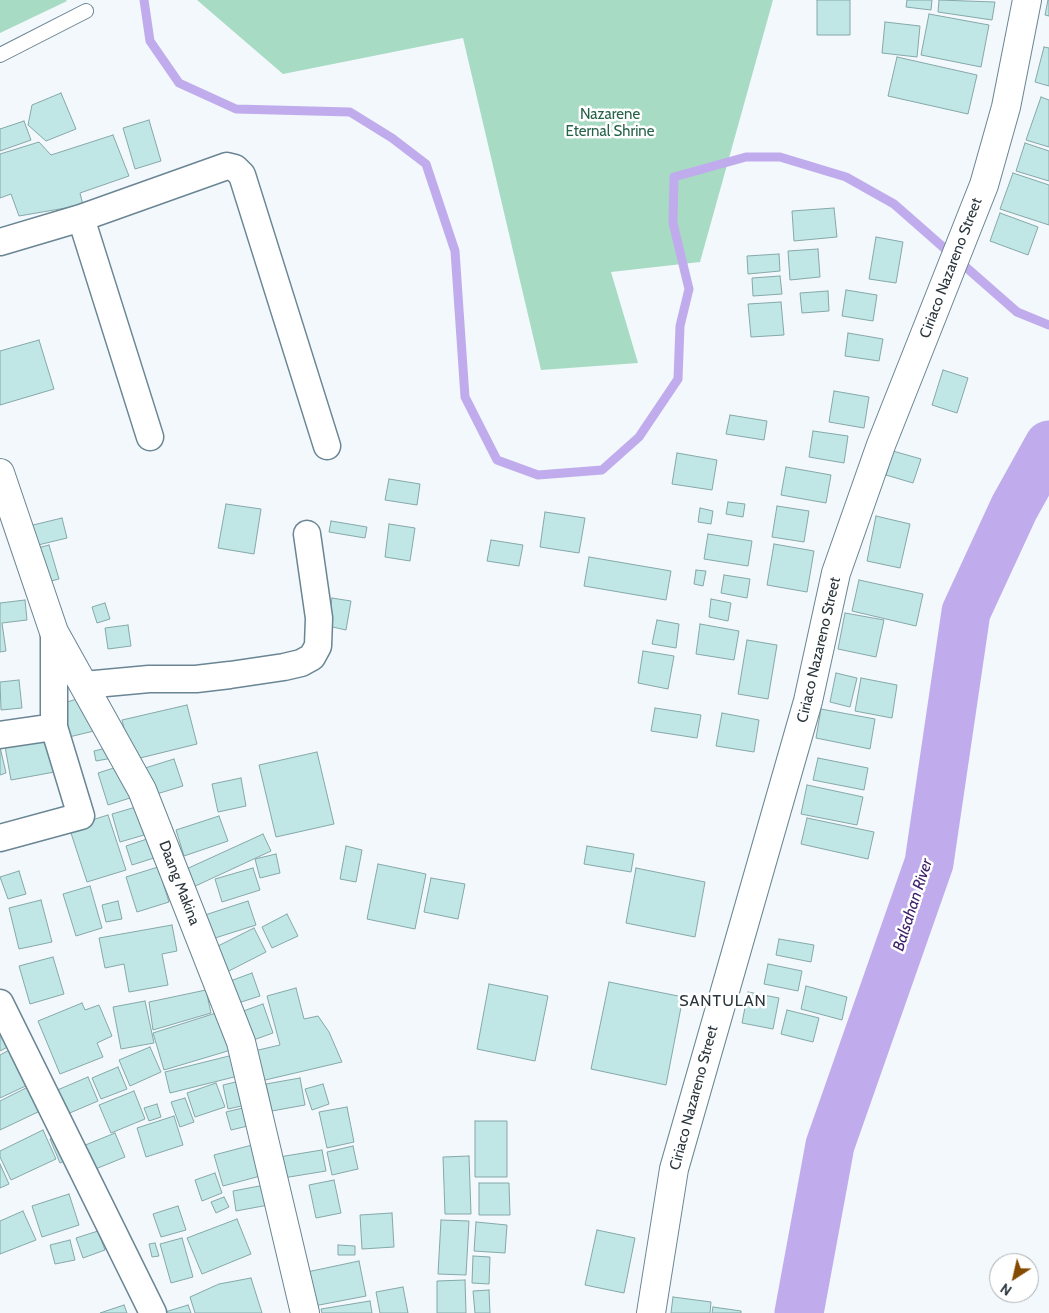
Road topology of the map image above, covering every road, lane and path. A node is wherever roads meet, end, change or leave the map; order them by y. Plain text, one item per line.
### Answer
1 (1027, 0) edge
2 (86, 11) dead end
3 (0, 55) edge
4 (81, 218) junction
5 (0, 242) edge
6 (150, 437) dead end
7 (327, 446) dead end
8 (3, 489) edge
9 (307, 534) dead end
10 (54, 632) junction
11 (84, 685) junction
12 (54, 727) junction
13 (0, 735) edge
14 (0, 838) edge
15 (0, 1003) edge
16 (153, 1313) edge
17 (305, 1313) edge
18 (652, 1313) edge

1 - 18 main road, Ciriaco Nazareno Street
2 - 3 lane
4 - 5 street
4 - 6 street
4 - 7 street
8 - 10 main road, Daang Makina
9 - 11 street
10 - 11 main road, Daang Makina
10 - 12 street
11 - 17 main road, Daang Makina
12 - 13 street
12 - 14 street
15 - 16 street

